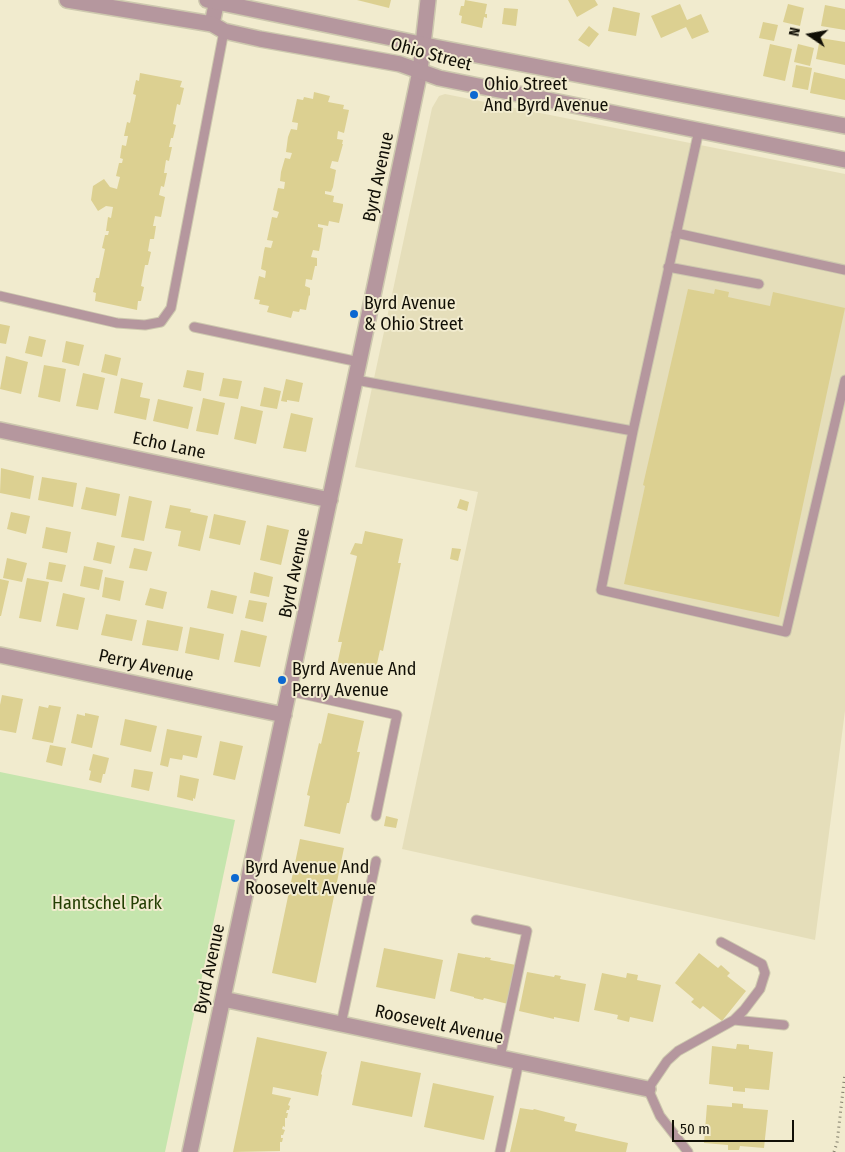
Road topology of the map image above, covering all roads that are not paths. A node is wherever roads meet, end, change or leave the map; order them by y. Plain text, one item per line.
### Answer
1 (67, 0) edge
2 (428, 0) edge
3 (214, 1) edge
4 (218, 28) junction
5 (424, 44) junction
6 (420, 71) junction
7 (845, 126) edge
8 (699, 130) junction
9 (845, 160) edge
10 (676, 233) junction
11 (668, 268) junction
12 (845, 270) edge
13 (759, 284) dead end
14 (0, 296) edge
15 (194, 327) dead end
16 (359, 362) junction
17 (356, 380) junction
18 (845, 380) edge
19 (0, 430) edge
20 (633, 432) junction
21 (330, 500) junction
22 (0, 655) edge
23 (289, 691) junction
24 (284, 715) junction
25 (376, 816) dead end
26 (376, 861) dead end
27 (476, 920) dead end
28 (722, 942) dead end
29 (223, 999) junction
30 (734, 1020) junction
31 (341, 1024) junction
32 (784, 1025) dead end
33 (500, 1057) junction
34 (520, 1062) junction
35 (648, 1089) junction
36 (190, 1152) edge
37 (500, 1152) edge
38 (688, 1152) edge

1 - 4 street, Ohio Street
2 - 5 street, Byrd Avenue
3 - 4 street
3 - 5 street, Ohio Street
4 - 6 street, Ohio Street
4 - 14 lane
5 - 6 street, Byrd Avenue
5 - 7 street, Ohio Street
6 - 8 street, Ohio Street
6 - 16 street, Byrd Avenue
8 - 9 street, Ohio Street
8 - 10 lane
10 - 11 lane
10 - 12 lane
11 - 13 lane
11 - 20 lane
15 - 16 lane
16 - 17 street, Byrd Avenue
17 - 20 lane
17 - 21 street, Byrd Avenue
18 - 20 lane
19 - 21 street, Echo Lane
21 - 23 street, Byrd Avenue
22 - 24 street, Perry Avenue
23 - 24 street, Byrd Avenue
23 - 25 lane
24 - 29 street, Byrd Avenue
26 - 31 lane
27 - 33 lane
28 - 30 lane
29 - 31 street, Roosevelt Avenue
29 - 36 street, Byrd Avenue
30 - 32 lane
30 - 35 lane
31 - 33 street, Roosevelt Avenue
33 - 34 street, Roosevelt Avenue
34 - 35 street, Roosevelt Avenue
34 - 37 lane
35 - 38 lane

